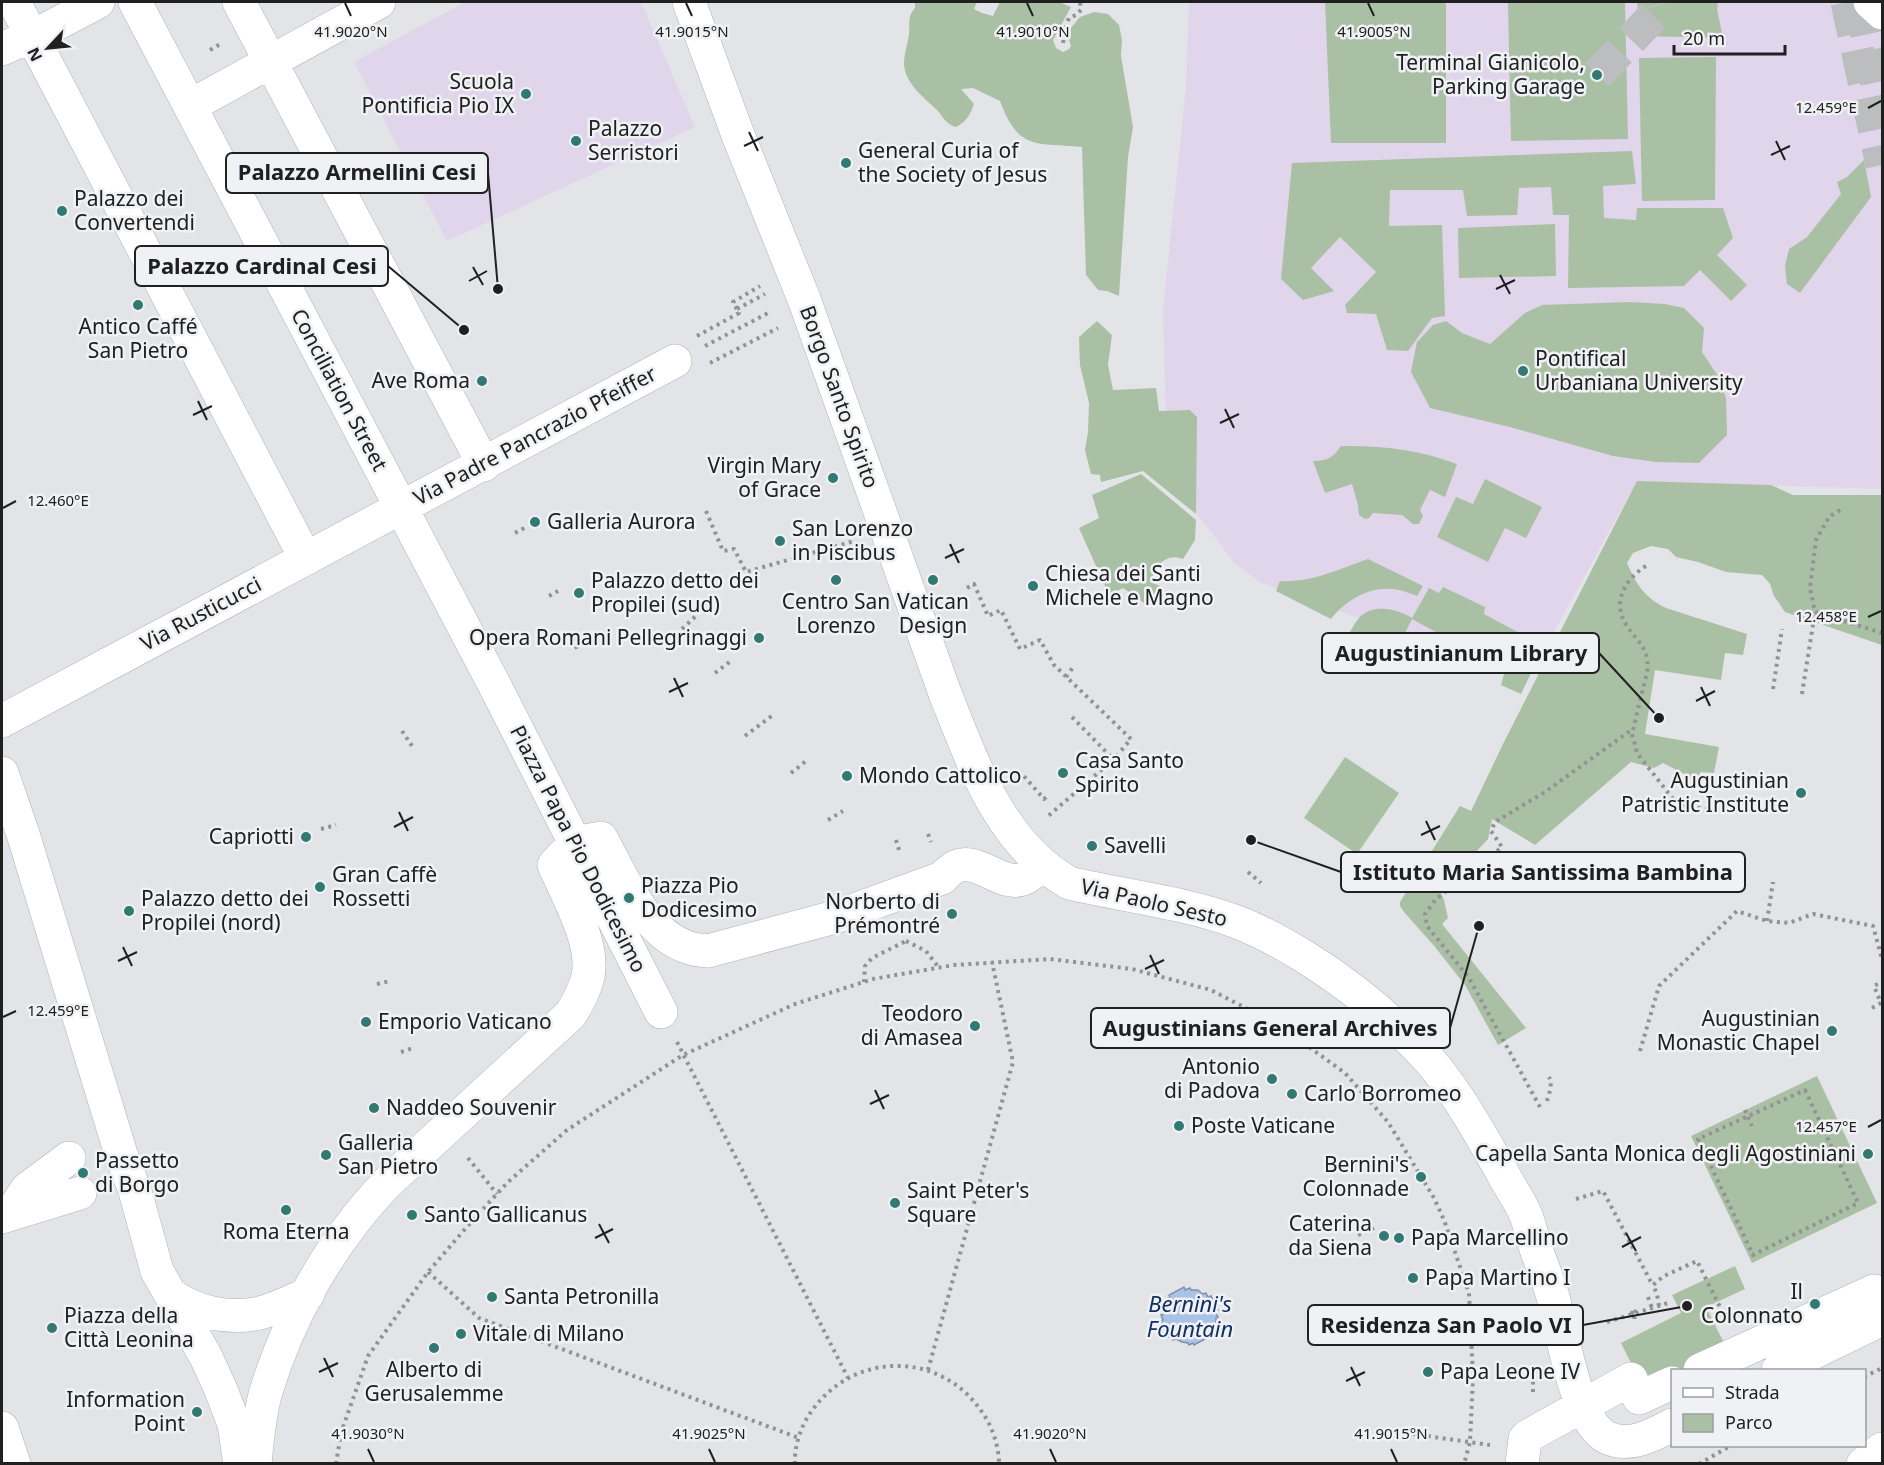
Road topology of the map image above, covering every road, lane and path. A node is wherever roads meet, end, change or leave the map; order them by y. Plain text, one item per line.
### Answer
1 (14, 2) edge
2 (98, 2) edge
3 (135, 2) edge
4 (239, 2) edge
5 (379, 2) edge
6 (689, 2) edge
7 (1080, 2) edge
8 (1870, 2) edge
9 (1882, 13) edge
10 (31, 36) junction
11 (1063, 43) dead end
12 (2, 49) edge
13 (270, 61) junction
14 (190, 106) junction
15 (765, 283) dead end
16 (770, 302) dead end
17 (737, 309) junction
18 (775, 310) dead end
19 (672, 363) junction
20 (484, 465) junction
21 (401, 508) junction
22 (1840, 510) dead end
23 (706, 511) dead end
24 (526, 527) dead end
25 (515, 533) dead end
26 (850, 542) dead end
27 (306, 559) junction
28 (1646, 566) dead end
29 (967, 588) dead end
30 (558, 591) dead end
31 (549, 596) dead end
32 (1815, 612) junction
33 (698, 614) dead end
34 (682, 629) dead end
35 (1782, 629) dead end
36 (1882, 633) edge
37 (573, 639) dead end
38 (578, 651) dead end
39 (732, 660) dead end
40 (1074, 666) dead end
41 (715, 673) dead end
42 (1065, 677) junction
43 (494, 685) joint
44 (1773, 689) dead end
45 (1802, 694) dead end
46 (773, 715) dead end
47 (1072, 717) dead end
48 (2, 721) edge
49 (1634, 728) junction
50 (402, 731) dead end
51 (745, 736) dead end
52 (412, 746) dead end
53 (1114, 759) junction
54 (806, 761) dead end
55 (1120, 766) dead end
56 (1014, 770) dead end
57 (2, 772) edge
58 (791, 773) dead end
59 (1049, 794) dead end
60 (1055, 810) dead end
61 (843, 811) dead end
62 (1716, 812) dead end
63 (828, 820) dead end
64 (336, 825) dead end
65 (321, 830) dead end
66 (12, 837) edge
67 (896, 840) dead end
68 (575, 843) junction
69 (899, 850) dead end
70 (1048, 870) junction
71 (1248, 872) dead end
72 (355, 879) dead end
73 (1773, 882) dead end
74 (341, 883) dead end
75 (1261, 883) dead end
76 (1767, 921) junction
77 (1882, 959) edge
78 (992, 962) junction
79 (939, 968) junction
80 (390, 981) dead end
81 (864, 982) junction
82 (1882, 982) edge
83 (377, 984) dead end
84 (1872, 1008) dead end
85 (661, 1012) joint
86 (413, 1048) dead end
87 (1640, 1051) dead end
88 (401, 1052) dead end
89 (683, 1055) junction
90 (1549, 1077) dead end
91 (1546, 1101) dead end
92 (1540, 1107) dead end
93 (1745, 1110) dead end
94 (109, 1113) junction
95 (1748, 1116) junction
96 (1752, 1126) dead end
97 (1566, 1149) dead end
98 (1555, 1154) dead end
99 (122, 1155) junction
100 (468, 1158) dead end
101 (497, 1194) junction
102 (1576, 1200) dead end
103 (6, 1215) edge
104 (1374, 1228) dead end
105 (1358, 1235) dead end
106 (428, 1272) junction
107 (1653, 1285) junction
108 (170, 1294) junction
109 (308, 1294) junction
110 (1715, 1296) dead end
111 (1648, 1297) dead end
112 (1668, 1303) dead end
113 (1659, 1306) junction
114 (1652, 1308) junction
115 (1882, 1309) edge
116 (1882, 1319) edge
117 (1607, 1322) dead end
118 (1533, 1367) dead end
119 (1882, 1368) edge
120 (1704, 1369) edge
121 (1782, 1369) edge
122 (928, 1370) junction
123 (1866, 1376) edge
124 (848, 1378) junction
125 (1671, 1383) edge
126 (1583, 1406) junction
127 (1671, 1426) edge
128 (2, 1428) edge
129 (1413, 1434) dead end
130 (799, 1438) junction
131 (1470, 1442) junction
132 (1728, 1447) edge
133 (1882, 1449) edge
134 (1524, 1450) edge
135 (14, 1464) edge
136 (240, 1464) edge
137 (255, 1464) edge
138 (336, 1464) edge
139 (795, 1464) edge
140 (999, 1464) edge
141 (1464, 1464) edge
142 (1699, 1464) edge
143 (1863, 1464) edge

1 - 10 street
2 - 10 street
3 - 14 street, Conciliation Street
4 - 13 street
5 - 13 street
6 - 70 street, Borgo Santo Spirito
7 - 11 path
8 - 9 street
10 - 12 street
10 - 27 street
13 - 14 street
13 - 20 street
14 - 21 street, Conciliation Street
15 - 17 path, Via Padre Pancrazio Pfeiffer
16 - 17 path
17 - 19 path, Via Padre Pancrazio Pfeiffer
18 - 19 path, Via Padre Pancrazio Pfeiffer
19 - 20 street, Via Padre Pancrazio Pfeiffer
20 - 21 street, Via Padre Pancrazio Pfeiffer
21 - 27 street, Via Rusticucci
21 - 43 street, Conciliation Street
22 - 32 path
23 - 26 path
24 - 25 path
27 - 48 street, Via Rusticucci
28 - 49 path
29 - 42 path
30 - 31 path
32 - 36 path
32 - 45 path
33 - 34 path
35 - 44 path
37 - 38 path
39 - 41 path
40 - 42 path
42 - 53 path
43 - 68 street, Piazza Papa Pio Dodicesimo
46 - 51 path
47 - 53 path
49 - 62 path
49 - 92 path
50 - 52 path
53 - 55 path
53 - 60 path
54 - 58 path
56 - 59 path
57 - 66 street
61 - 63 path
64 - 65 path
66 - 94 street
67 - 69 path
68 - 70 street
68 - 85 street, Piazza Papa Pio Dodicesimo
68 - 109 street
70 - 126 street, Via Paolo Sesto
71 - 75 path
72 - 74 path
73 - 76 path
76 - 77 path
76 - 87 path
78 - 79 path
78 - 122 path
78 - 131 path
79 - 81 path
79 - 81 path
80 - 83 path
81 - 89 path
82 - 84 path
85 - 89 path
86 - 88 path
89 - 101 path
89 - 124 path
90 - 91 path
93 - 95 path
94 - 99 street
94 - 103 street
95 - 95 path
95 - 96 path
97 - 98 path
99 - 103 street
99 - 108 street
100 - 101 path
101 - 106 path
102 - 107 path
104 - 105 path
106 - 130 path
106 - 138 path
107 - 110 path
107 - 113 path
108 - 109 street
108 - 136 street
109 - 137 street
111 - 114 path
112 - 113 path
113 - 114 path
114 - 117 path
115 - 120 street
116 - 121 street
118 - 134 path
119 - 123 path
122 - 124 path
122 - 140 path
124 - 130 path
125 - 126 street
126 - 127 street, Via Paolo Sesto
126 - 134 street
128 - 135 street
129 - 131 path
130 - 139 path
131 - 134 path
131 - 141 path
132 - 142 path
133 - 143 street

